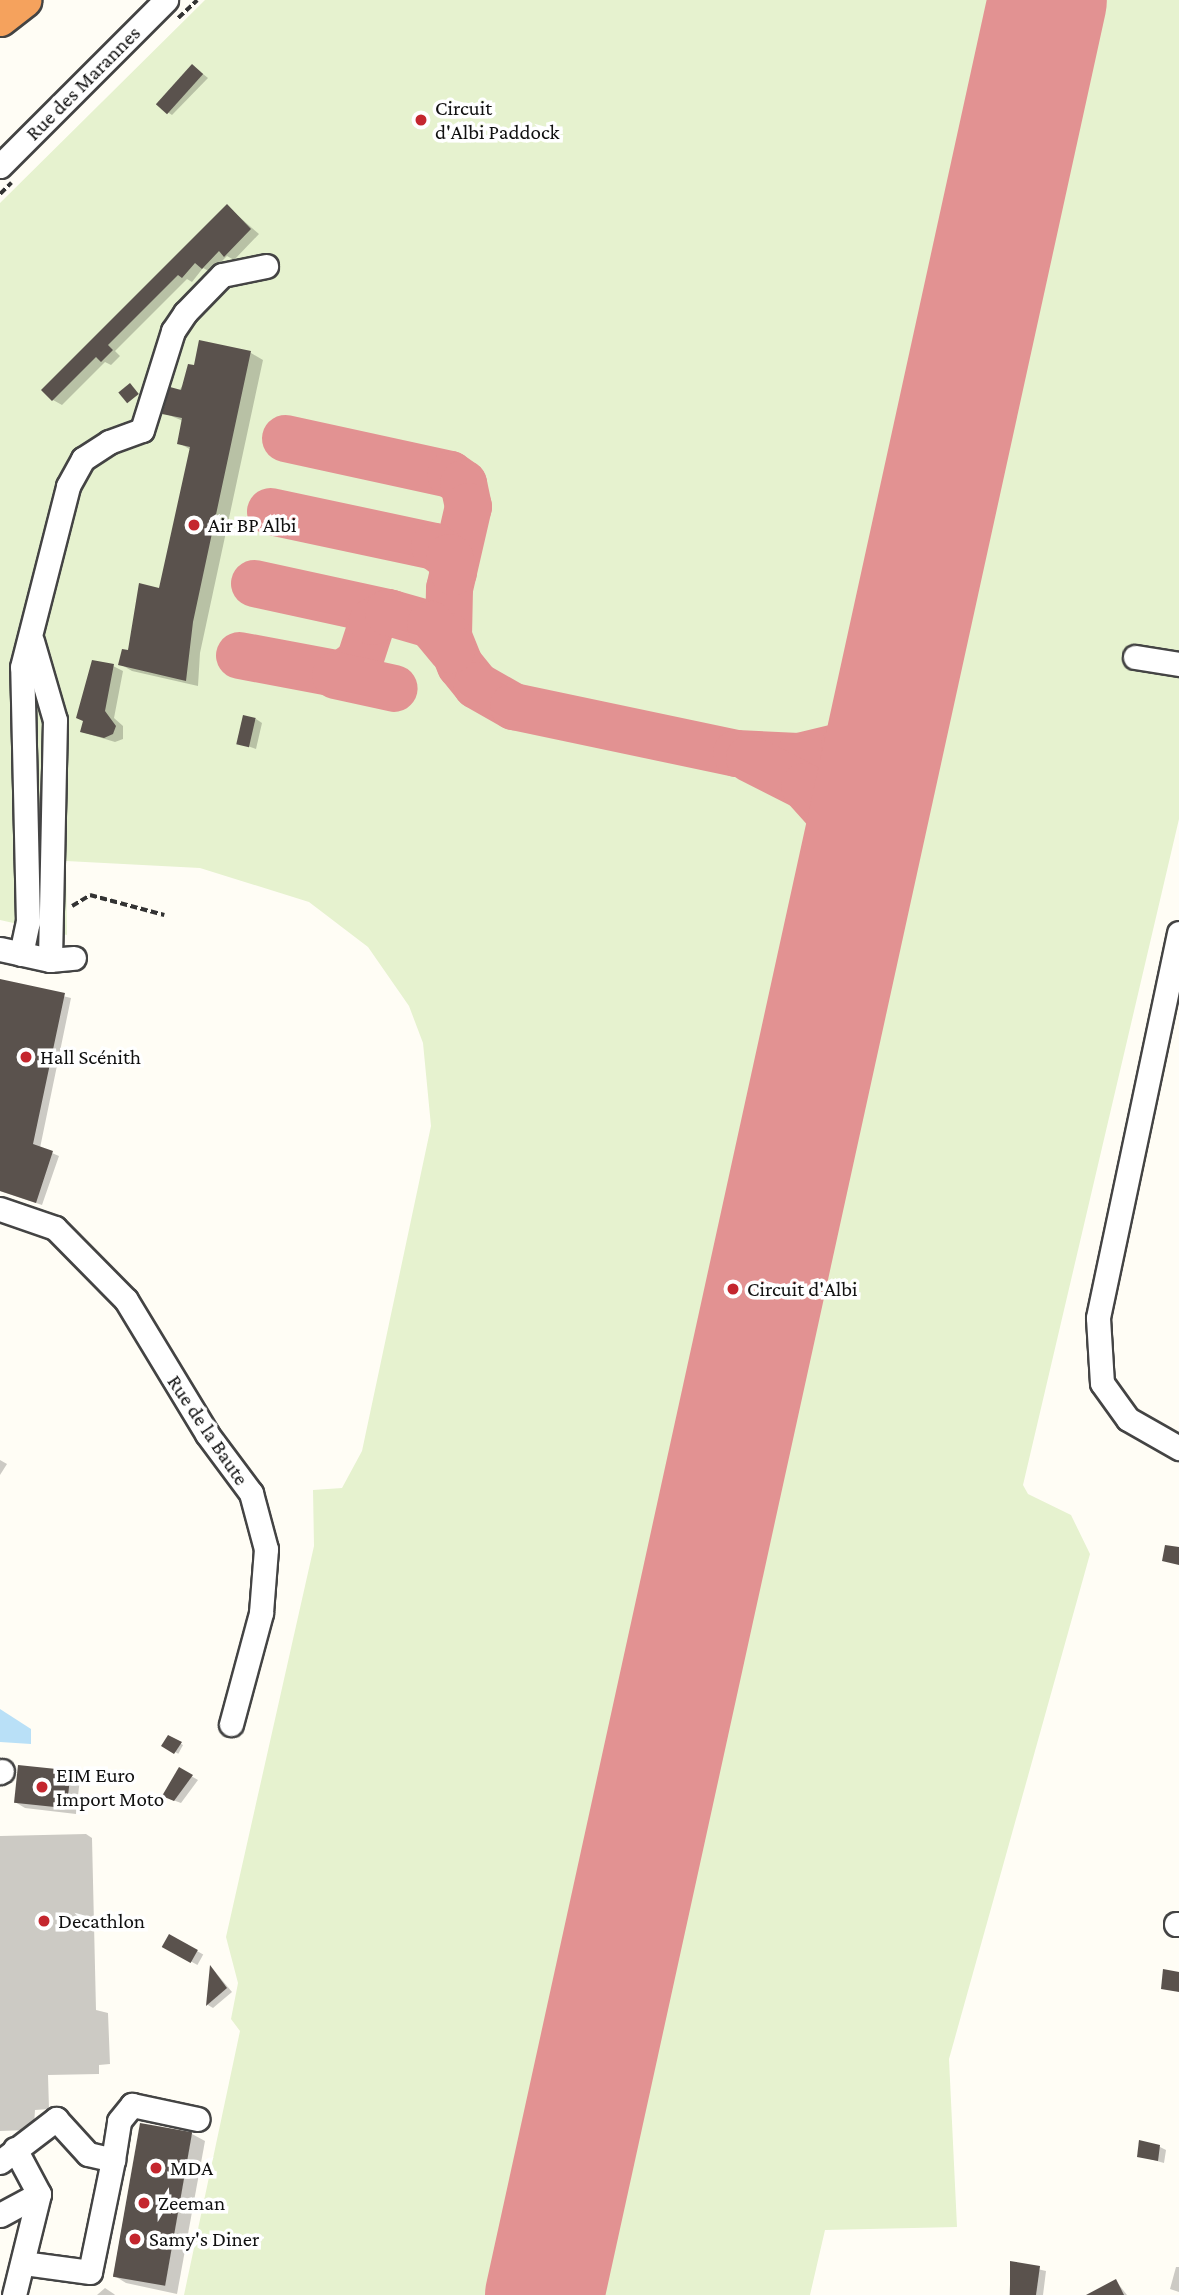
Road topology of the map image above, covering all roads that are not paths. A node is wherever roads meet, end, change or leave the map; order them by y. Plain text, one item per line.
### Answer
1 (24, 0) edge
2 (166, 0) edge
3 (0, 19) edge
4 (0, 166) edge
5 (266, 266) dead end
6 (32, 630) junction
7 (1135, 657) dead end
8 (1179, 664) edge
9 (1179, 933) edge
10 (10, 952) edge
11 (74, 958) dead end
12 (50, 960) junction
13 (0, 1209) edge
14 (1179, 1448) edge
15 (231, 1724) dead end
16 (198, 2119) dead end
17 (7, 2156) edge
18 (113, 2160) junction
19 (39, 2194) junction
20 (0, 2215) edge
21 (23, 2263) junction
22 (14, 2295) edge

1 - 3 highway
2 - 4 street, Rue des Marannes
5 - 6 street
6 - 10 street
6 - 12 street
7 - 8 street
9 - 14 street
10 - 12 street
11 - 12 street
13 - 15 street, Rue de la Baute
16 - 18 street
17 - 18 street
17 - 19 street
18 - 21 street
19 - 20 street
19 - 21 street
21 - 22 street

